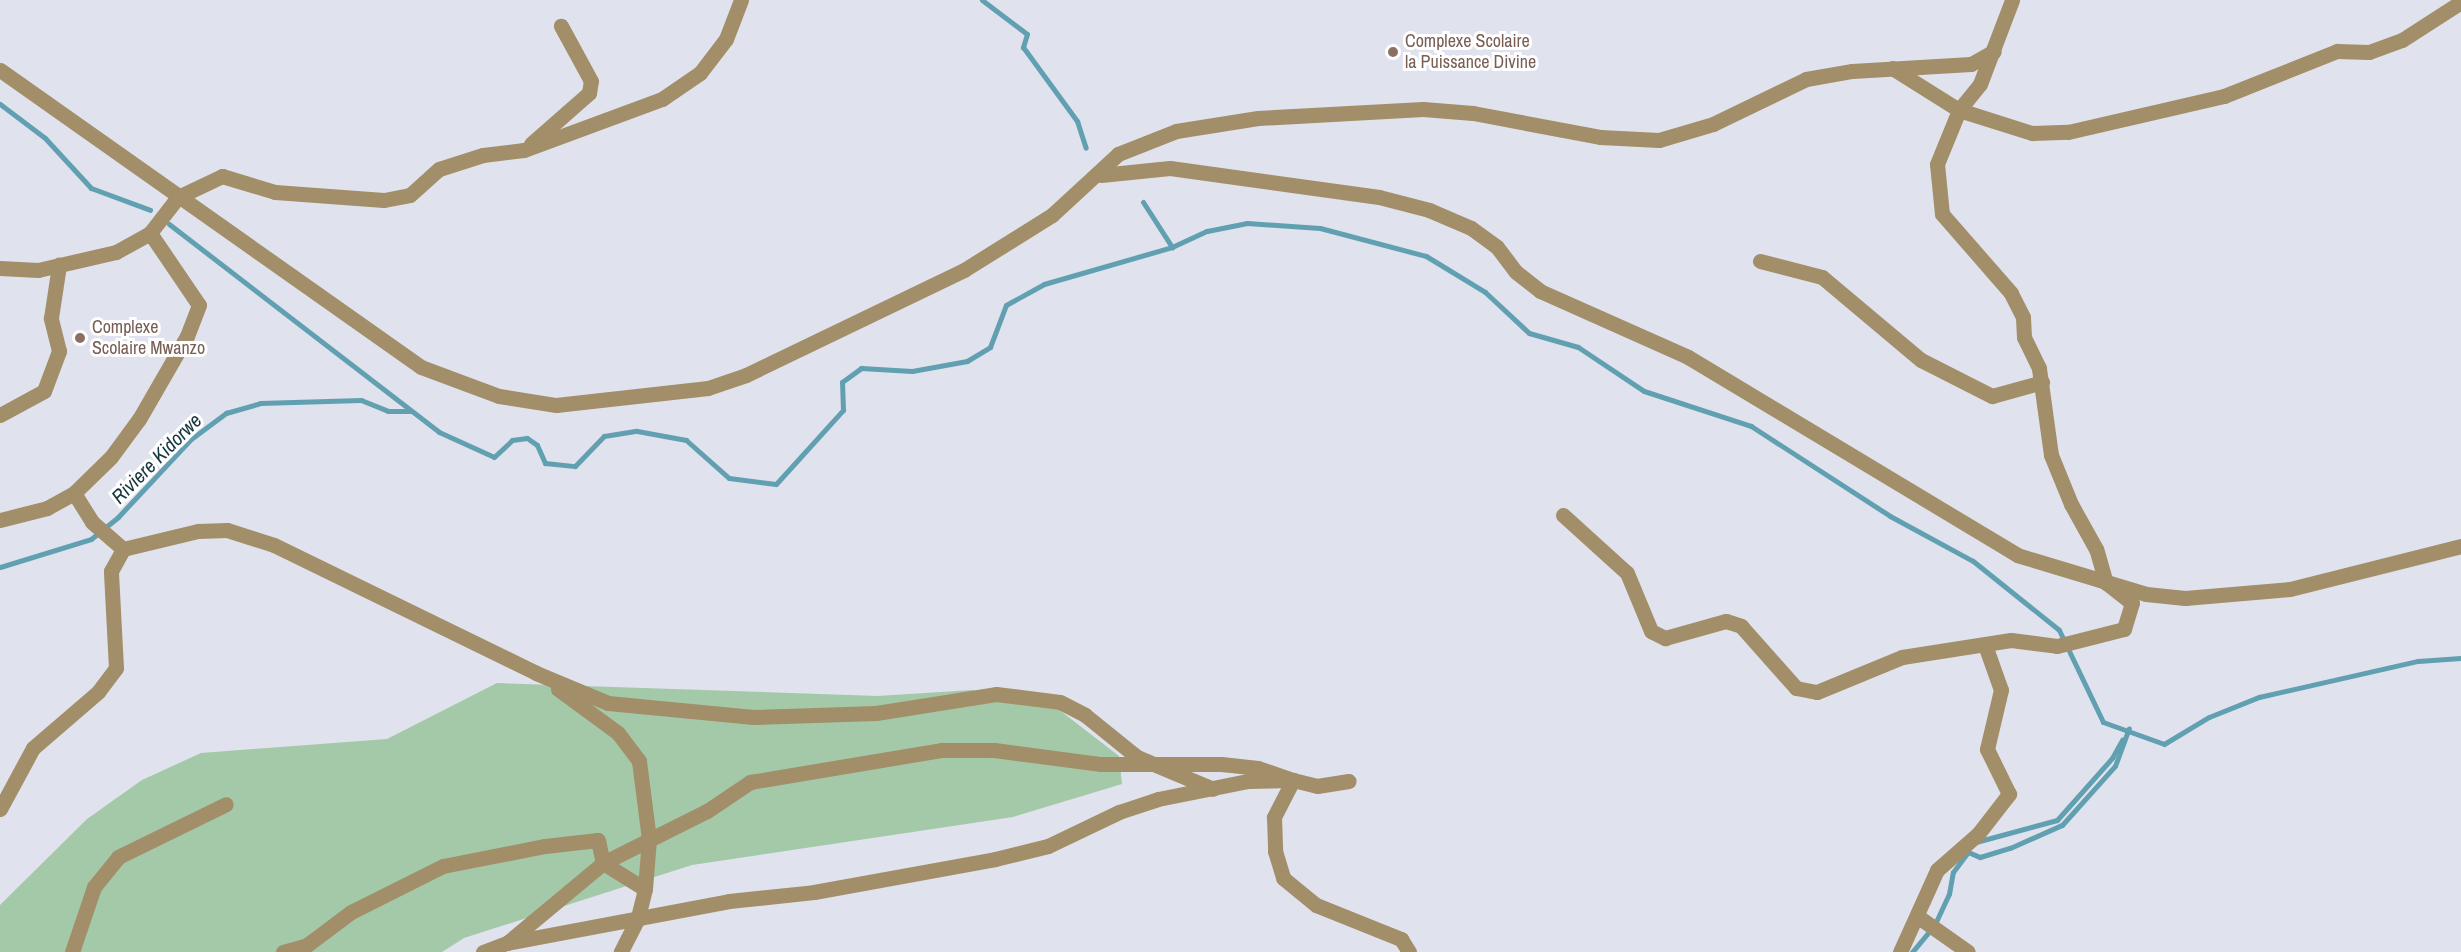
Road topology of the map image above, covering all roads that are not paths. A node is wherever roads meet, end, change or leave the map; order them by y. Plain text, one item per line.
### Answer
1 (741, 0) edge
2 (2012, 0) edge
3 (2461, 2) edge
4 (561, 26) dead end
5 (1994, 51) junction
6 (1892, 69) junction
7 (0, 70) edge
8 (1959, 110) junction
9 (524, 150) junction
10 (1101, 175) junction
11 (177, 197) junction
12 (150, 232) junction
13 (1760, 261) dead end
14 (59, 265) junction
15 (0, 268) edge
16 (2042, 382) junction
17 (0, 415) edge
18 (74, 493) junction
19 (1563, 515) dead end
20 (0, 520) edge
21 (118, 546) junction
22 (2461, 546) edge
23 (2106, 583) junction
24 (1985, 645) junction
25 (536, 673) junction
26 (1162, 766) junction
27 (1293, 780) junction
28 (1349, 781) dead end
29 (1213, 789) junction
30 (226, 804) dead end
31 (0, 809) edge
32 (649, 839) junction
33 (603, 863) junction
34 (645, 889) junction
35 (1917, 916) junction
36 (638, 918) junction
37 (507, 943) junction
38 (72, 952) edge
39 (283, 952) edge
40 (483, 952) edge
41 (621, 952) edge
42 (1409, 952) edge
43 (1900, 952) edge
44 (1968, 952) edge

1 - 9 street
2 - 5 street
3 - 8 street
4 - 9 street
5 - 6 street
5 - 8 street
6 - 8 street
6 - 10 street
7 - 11 street
8 - 16 street
9 - 11 street
10 - 11 street
10 - 23 street
11 - 12 street
12 - 14 street
12 - 18 street
13 - 16 street
14 - 15 street
14 - 17 street
16 - 23 street
18 - 20 street
18 - 21 street
19 - 24 street
21 - 25 street
21 - 31 street
22 - 23 street
23 - 24 street
24 - 35 street
25 - 26 street
25 - 32 street
26 - 27 street
26 - 29 street
26 - 32 street
27 - 28 street
27 - 29 street
27 - 42 street
29 - 36 street
30 - 38 street
32 - 33 street
32 - 34 street
33 - 34 street
33 - 37 street
33 - 39 street
34 - 36 street
35 - 43 street
35 - 44 street
36 - 37 street
36 - 41 street
37 - 40 street

